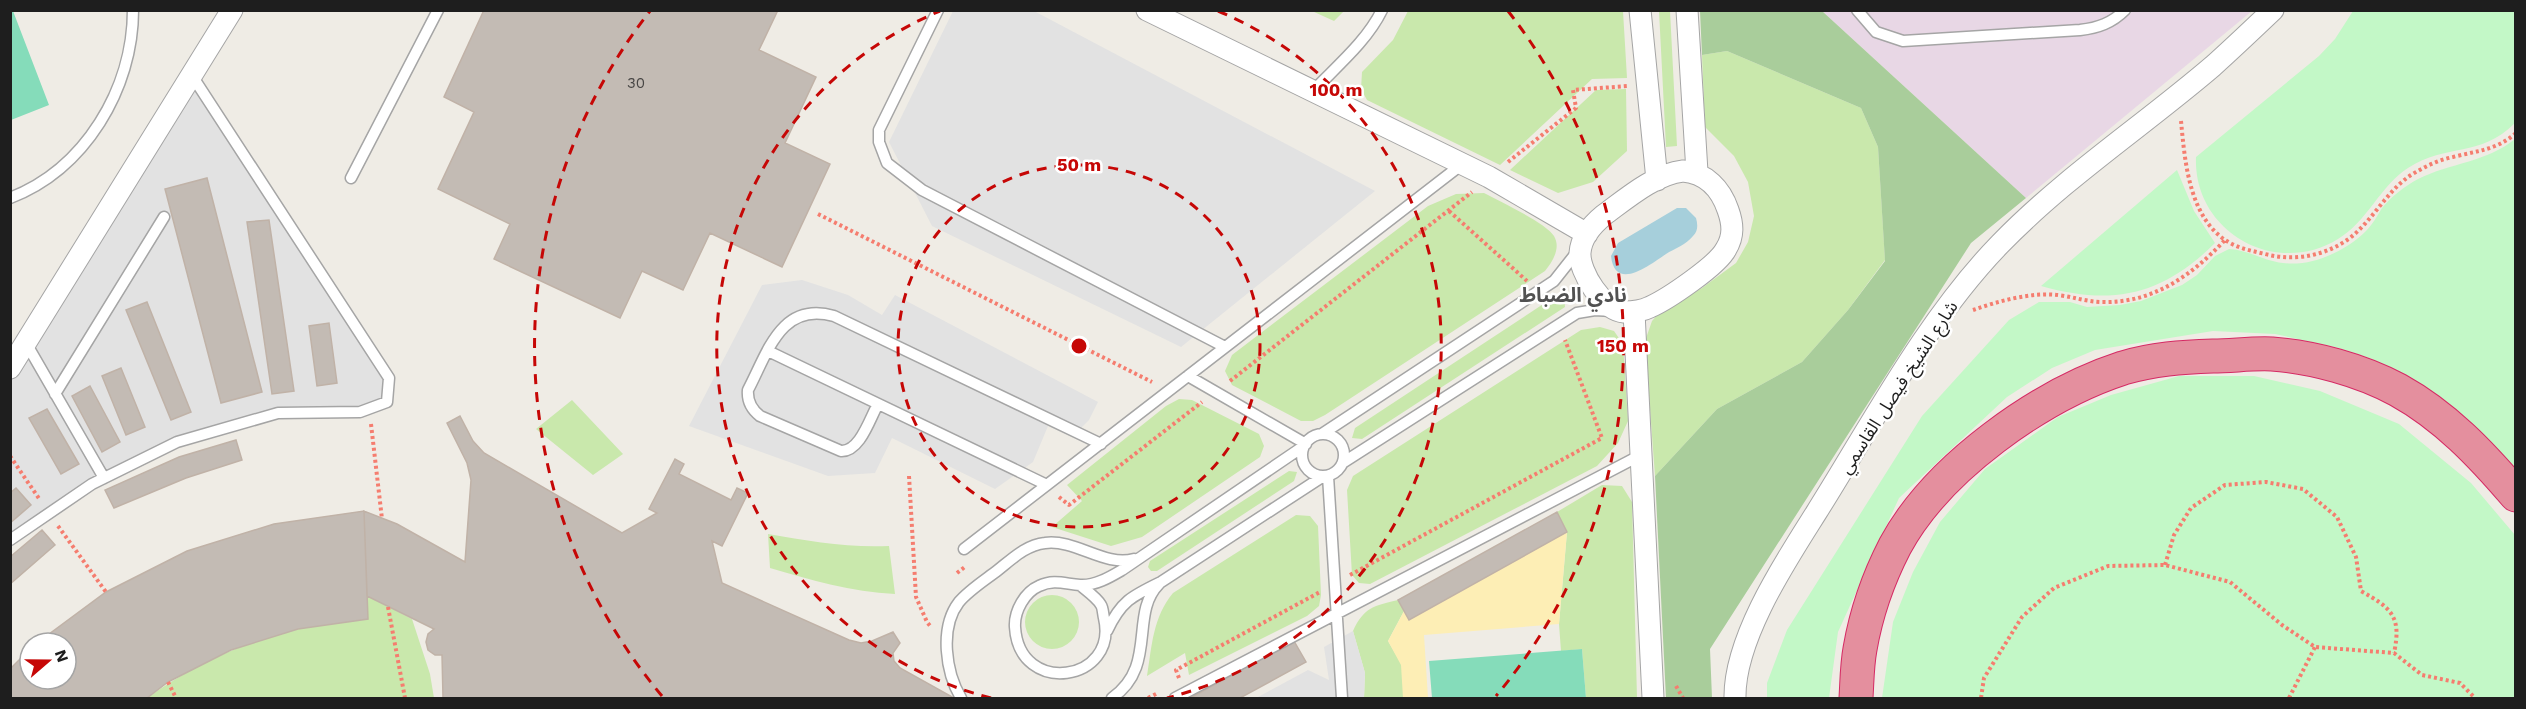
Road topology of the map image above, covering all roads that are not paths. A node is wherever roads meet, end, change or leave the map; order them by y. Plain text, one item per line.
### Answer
1 (133, 10) edge
2 (232, 10) edge
3 (438, 10) edge
4 (938, 10) edge
5 (1148, 10) edge
6 (1382, 10) edge
7 (1640, 10) edge
8 (1687, 10) edge
9 (1857, 10) edge
10 (2125, 10) edge
11 (2273, 10) edge
12 (191, 74) junction
13 (1313, 91) junction
14 (1461, 165) junction
15 (1696, 172) junction
16 (351, 178) dead end
17 (1657, 180) junction
18 (10, 198) edge
19 (164, 217) dead end
20 (1585, 239) junction
21 (1627, 312) junction
22 (26, 343) junction
23 (1225, 347) junction
24 (768, 351) junction
25 (10, 368) edge
26 (1188, 376) junction
27 (55, 394) junction
28 (878, 404) junction
29 (1322, 434) junction
30 (1101, 444) junction
31 (1305, 445) junction
32 (1639, 456) junction
33 (1344, 462) junction
34 (1325, 476) junction
35 (104, 478) junction
36 (1047, 485) junction
37 (2516, 495) edge
38 (10, 540) edge
39 (964, 549) dead end
40 (1143, 555) junction
41 (1161, 582) junction
42 (1081, 586) junction
43 (1337, 614) junction
44 (1107, 631) junction
45 (961, 699) edge
46 (1112, 699) edge
47 (1175, 699) edge
48 (1342, 699) edge
49 (1653, 699) edge
50 (1735, 699) edge
51 (1856, 699) edge

1 - 18 lane
2 - 12 street
3 - 16 lane
4 - 23 lane
5 - 13 street
6 - 13 lane
7 - 17 street
8 - 15 street
9 - 10 lane
11 - 50 street, شارع الشيخ فيصل القاسمي
12 - 22 street
12 - 35 lane
13 - 14 street
14 - 20 street
14 - 23 lane
15 - 17 street
15 - 21 street
17 - 20 street
19 - 27 lane
20 - 21 street
20 - 29 lane
21 - 32 street
21 - 33 lane
22 - 25 street
22 - 27 lane
23 - 26 lane
24 - 28 lane
24 - 28 lane
24 - 30 lane
26 - 30 lane
26 - 31 lane
27 - 35 lane
28 - 36 lane
29 - 31 lane
29 - 33 lane
30 - 36 lane
31 - 34 lane
31 - 40 lane
32 - 43 lane
32 - 49 street
33 - 34 lane
34 - 41 lane
34 - 43 lane
35 - 38 lane
36 - 39 lane
37 - 51 highway
40 - 42 lane
40 - 45 lane
41 - 44 lane
41 - 46 lane
42 - 44 lane
42 - 44 lane
43 - 47 lane
43 - 48 lane

